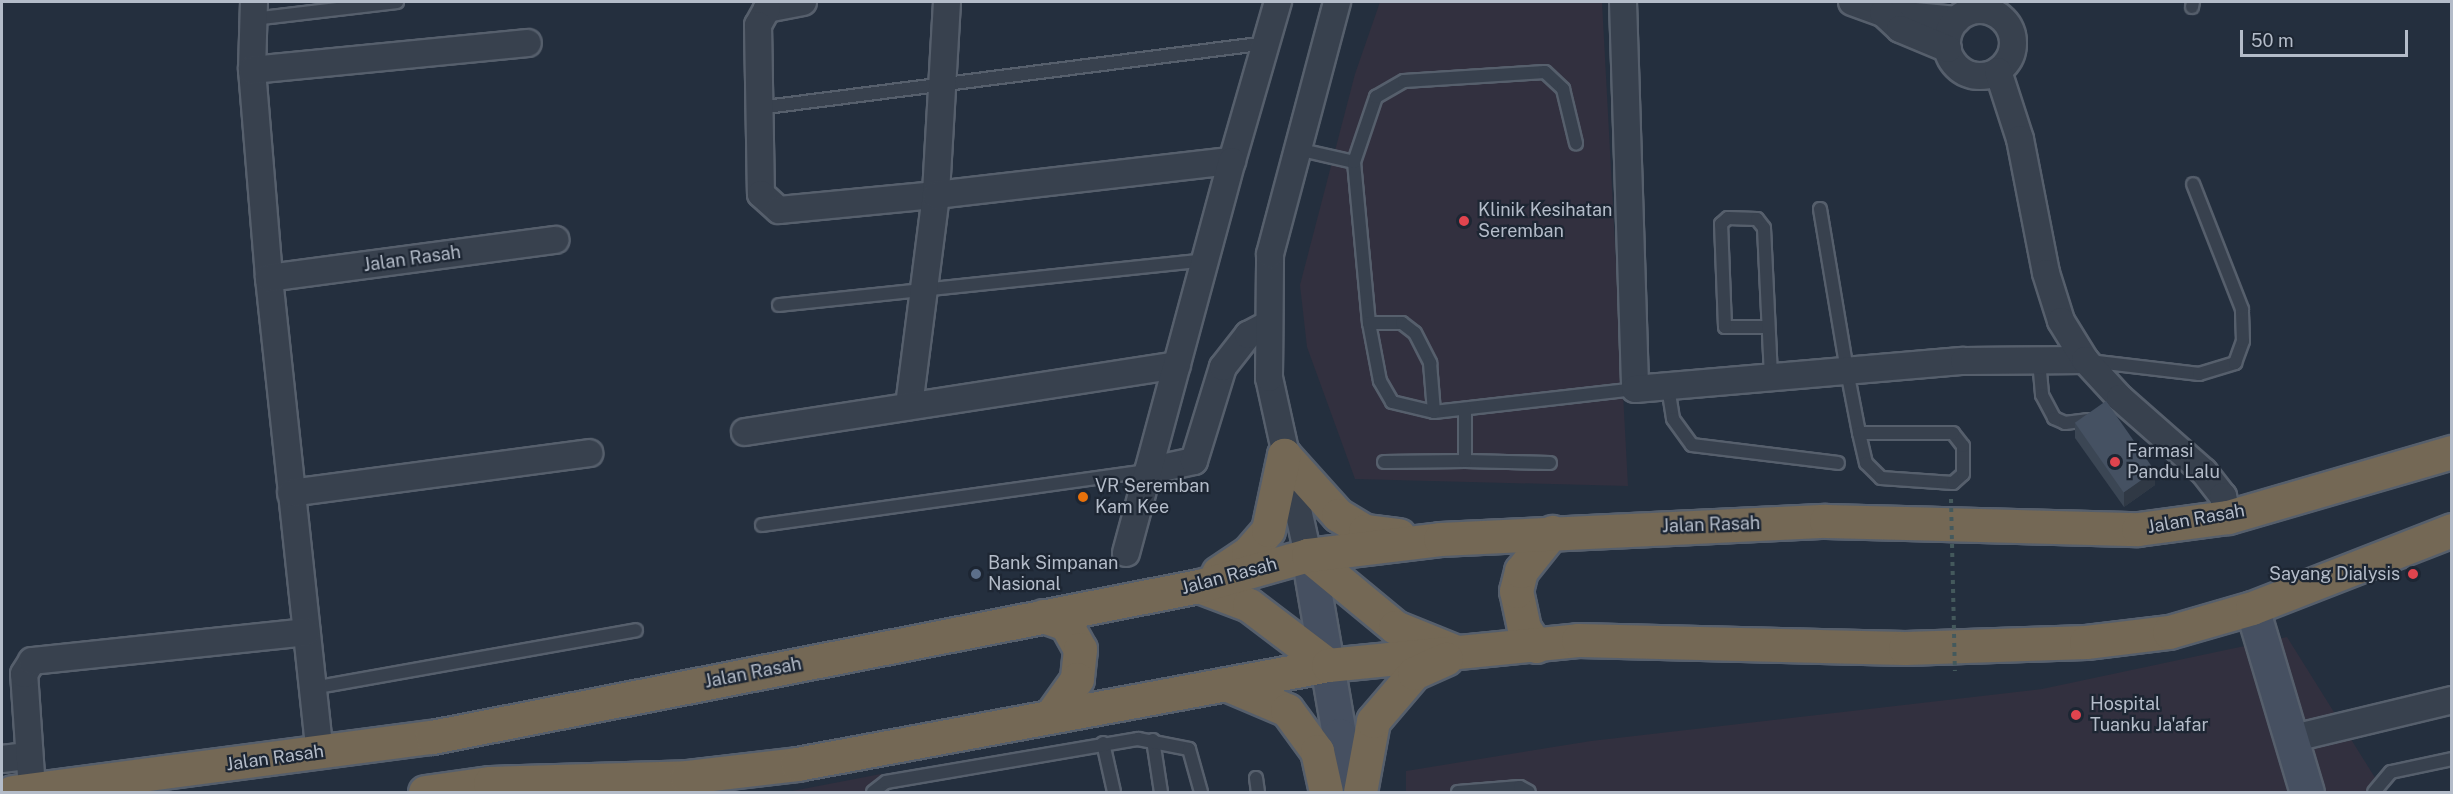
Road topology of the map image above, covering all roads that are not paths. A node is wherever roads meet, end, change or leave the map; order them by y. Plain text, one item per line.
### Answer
1 (397, 2) edge
2 (803, 2) edge
3 (947, 2) edge
4 (1278, 2) edge
5 (1337, 2) edge
6 (1623, 2) edge
7 (1852, 2) edge
8 (1980, 6) edge
9 (253, 10) edge
10 (1883, 13) junction
11 (1957, 20) junction
12 (528, 43) dead end
13 (1268, 43) junction
14 (1948, 49) junction
15 (252, 70) junction
16 (1998, 71) junction
17 (944, 86) junction
18 (757, 108) junction
19 (1576, 143) dead end
20 (1296, 149) junction
21 (1232, 161) junction
22 (1354, 162) junction
23 (2193, 184) dead end
24 (936, 195) junction
25 (1820, 209) dead end
26 (555, 240) dead end
27 (1204, 260) junction
28 (269, 278) junction
29 (925, 292) junction
30 (779, 305) dead end
31 (1369, 322) junction
32 (1267, 325) junction
33 (1768, 327) junction
34 (2039, 360) junction
35 (2085, 360) junction
36 (1177, 365) junction
37 (1847, 370) junction
38 (1771, 377) junction
39 (1668, 387) junction
40 (1635, 389) junction
41 (909, 406) junction
42 (1465, 409) junction
43 (2111, 409) junction
44 (1434, 412) junction
45 (745, 432) dead end
46 (1859, 433) junction
47 (2451, 452) edge
48 (589, 453) dead end
49 (1284, 455) junction
50 (1465, 461) junction
51 (1384, 462) dead end
52 (1550, 463) dead end
53 (1838, 464) dead end
54 (1148, 471) junction
55 (291, 493) junction
56 (2228, 517) junction
57 (762, 525) dead end
58 (2451, 530) edge
59 (1552, 532) junction
60 (1440, 539) junction
61 (1126, 553) dead end
62 (1308, 555) junction
63 (1198, 586) junction
64 (2252, 608) junction
65 (1043, 616) junction
66 (636, 630) dead end
67 (306, 632) junction
68 (1536, 646) junction
69 (1458, 653) junction
70 (1328, 665) junction
71 (1222, 682) junction
72 (311, 688) junction
73 (2451, 700) edge
74 (1052, 714) junction
75 (2290, 739) junction
76 (1153, 740) junction
77 (1103, 743) junction
78 (320, 752) junction
79 (28, 756) junction
80 (2, 759) edge
81 (2451, 759) edge
82 (1256, 778) dead end
83 (490, 788) edge
84 (22, 791) edge
85 (425, 792) edge
86 (873, 792) edge
87 (1114, 792) edge
88 (1161, 792) edge
89 (1200, 792) edge
90 (1258, 792) edge
91 (1326, 792) edge
92 (1343, 792) edge
93 (1360, 792) edge
94 (1458, 792) edge
95 (1529, 792) edge
96 (2307, 792) edge
97 (2374, 792) edge

1 - 9 lane
2 - 18 street
3 - 17 street
4 - 13 street
5 - 20 street
6 - 40 street
7 - 10 street
8 - 11 street
8 - 16 street
9 - 15 street
10 - 11 street
10 - 14 street
11 - 14 street
12 - 15 street
13 - 17 lane
13 - 21 street
14 - 16 street
15 - 28 street
16 - 35 street
17 - 18 lane
17 - 24 street
18 - 24 street
19 - 22 lane
20 - 22 lane
20 - 32 street
21 - 24 street
21 - 27 street
22 - 31 lane
23 - 35 lane
24 - 29 street
25 - 37 lane
26 - 28 street, Jalan Rasah
27 - 29 lane
27 - 36 street
28 - 55 street
29 - 30 lane
29 - 41 street
31 - 44 lane
31 - 44 lane
32 - 49 street
32 - 54 street
33 - 33 lane
33 - 38 lane
34 - 35 street
34 - 37 street
34 - 43 lane
35 - 43 street
36 - 41 street
36 - 54 street
37 - 38 street
37 - 46 lane
38 - 39 street
39 - 40 street
39 - 53 lane
40 - 42 lane
41 - 45 street
42 - 44 lane
42 - 50 lane
43 - 56 street
46 - 46 lane
47 - 56 highway, Jalan Rasah
48 - 55 street
49 - 60 highway
49 - 62 street
49 - 63 highway
50 - 51 lane
50 - 52 lane
54 - 57 lane
54 - 61 street
55 - 67 street
56 - 59 highway, Jalan Rasah
58 - 64 highway
59 - 60 highway, Jalan Rasah
59 - 68 highway
60 - 62 highway, Jalan Rasah
62 - 63 highway, Jalan Rasah
62 - 69 highway
62 - 70 street
63 - 65 highway, Jalan Rasah
63 - 70 highway
64 - 68 highway
64 - 75 street
65 - 74 highway
65 - 78 highway, Jalan Rasah
66 - 72 lane
67 - 72 street
67 - 79 street
68 - 69 highway
69 - 70 highway
69 - 93 highway
70 - 71 highway
70 - 92 street
71 - 74 highway
71 - 91 highway
72 - 78 street
73 - 75 street
74 - 83 highway
75 - 96 street
76 - 77 lane
76 - 88 lane
76 - 89 lane
77 - 86 lane
77 - 87 lane
78 - 84 highway, Jalan Rasah
79 - 80 street
79 - 84 street
81 - 97 lane
82 - 90 lane
83 - 85 highway
94 - 95 lane

